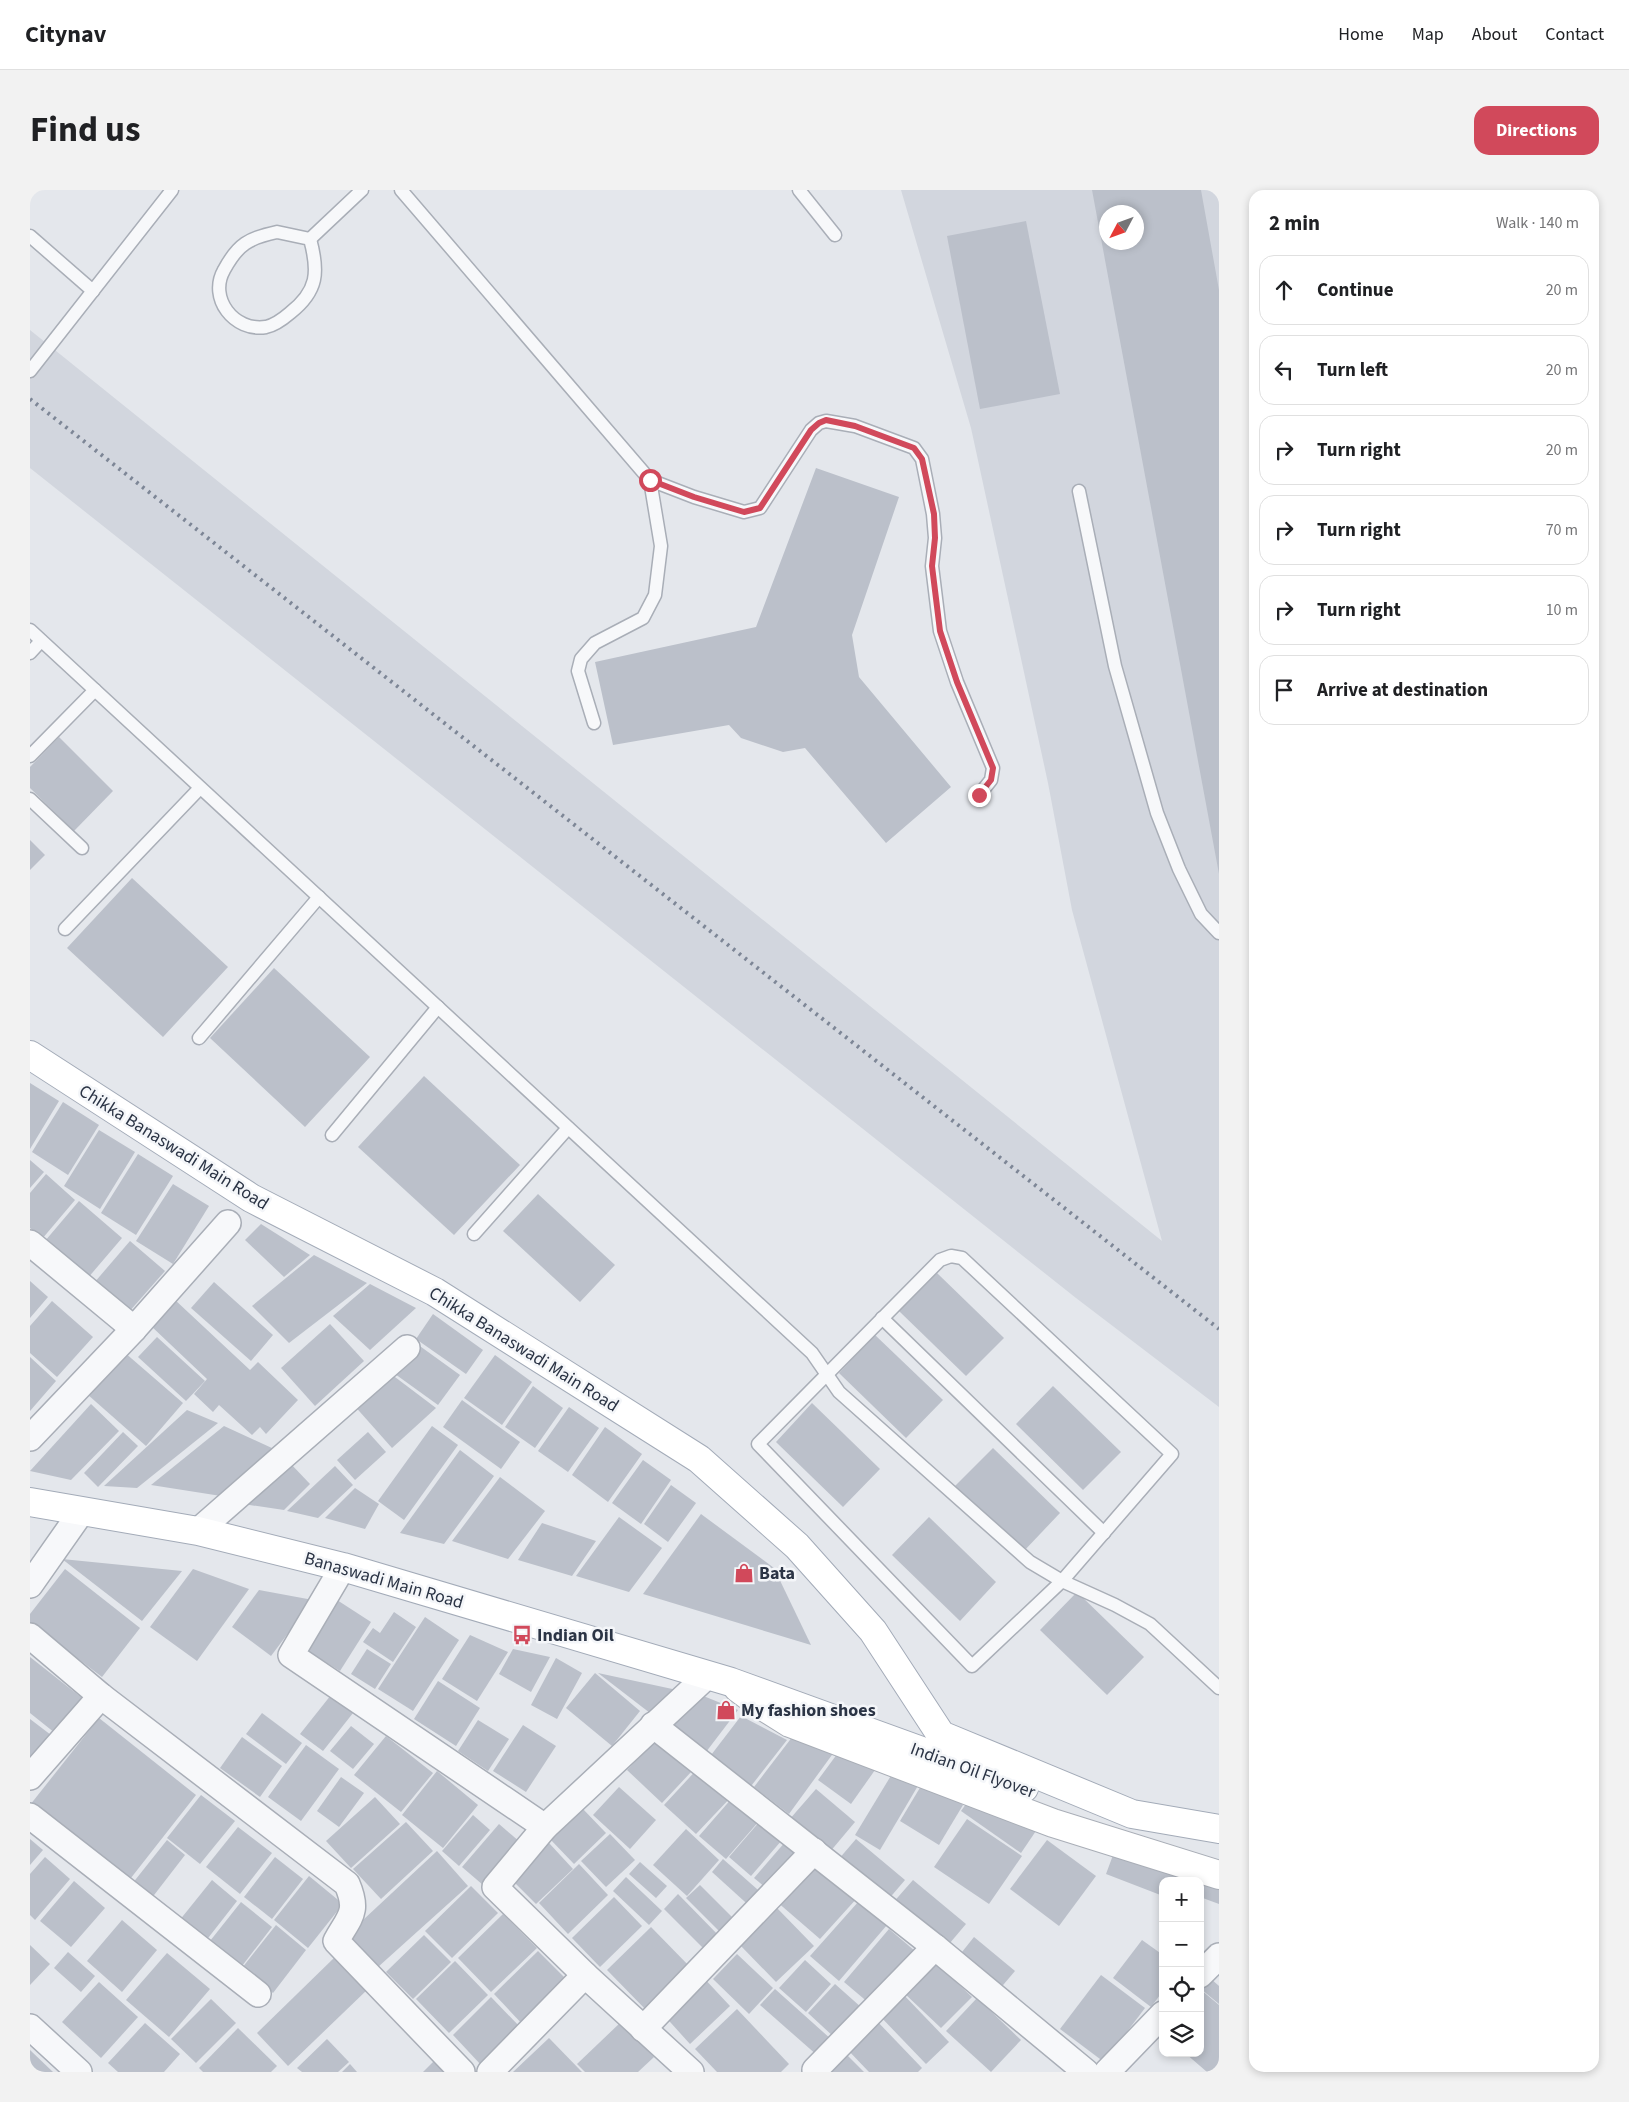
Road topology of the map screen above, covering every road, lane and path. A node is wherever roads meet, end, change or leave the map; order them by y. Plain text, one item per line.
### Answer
1 (172, 190) edge
2 (362, 190) edge
3 (401, 190) edge
4 (799, 190) edge
5 (835, 235) dead end
6 (30, 236) edge
7 (310, 239) junction
8 (93, 291) junction
9 (30, 371) edge
10 (650, 480) junction
11 (1079, 491) dead end
12 (30, 630) edge
13 (41, 641) junction
14 (30, 653) edge
15 (95, 690) junction
16 (594, 723) dead end
17 (30, 756) edge
18 (200, 788) junction
19 (979, 795) dead end
20 (30, 799) edge
21 (82, 848) dead end
22 (318, 897) junction
23 (65, 929) dead end
24 (1219, 934) edge
25 (438, 1007) junction
26 (199, 1038) dead end
27 (30, 1055) edge
28 (568, 1128) junction
29 (332, 1135) dead end
30 (228, 1223) dead end
31 (474, 1234) dead end
32 (30, 1243) edge
33 (882, 1318) junction
34 (134, 1329) junction
35 (407, 1348) dead end
36 (827, 1375) junction
37 (30, 1437) edge
38 (30, 1502) edge
39 (82, 1511) junction
40 (198, 1531) junction
41 (1104, 1533) junction
42 (343, 1567) junction
43 (1062, 1581) junction
44 (30, 1585) edge
45 (30, 1636) edge
46 (720, 1679) junction
47 (1219, 1688) edge
48 (101, 1696) junction
49 (653, 1725) junction
50 (941, 1735) joint
51 (30, 1778) edge
52 (30, 1816) edge
53 (545, 1827) junction
54 (1217, 1836) edge
55 (814, 1851) junction
56 (1219, 1875) edge
57 (935, 1947) junction
58 (1219, 1956) edge
59 (1204, 1971) edge
60 (585, 1975) junction
61 (258, 1994) dead end
62 (1159, 2018) edge
63 (30, 2027) edge
64 (643, 2029) junction
65 (815, 2070) dead end
66 (79, 2072) edge
67 (462, 2072) edge
68 (490, 2072) edge
69 (691, 2072) edge
70 (1086, 2072) edge
71 (1106, 2072) edge

1 - 8 lane
2 - 7 lane
3 - 10 lane
4 - 5 lane
6 - 8 lane
7 - 7 lane
8 - 9 lane
10 - 16 lane
10 - 19 lane
11 - 24 lane
12 - 13 lane
13 - 14 lane
13 - 15 lane
15 - 17 lane
15 - 18 lane
18 - 22 lane
18 - 23 lane
20 - 21 lane
22 - 25 lane
22 - 26 lane
25 - 28 lane
25 - 29 lane
27 - 50 main road, Chikka Banaswadi Main Road
28 - 31 lane
28 - 36 lane
30 - 34 street
32 - 34 street
33 - 36 lane
33 - 41 lane
33 - 41 lane
34 - 37 street
35 - 40 street
36 - 43 lane
36 - 43 lane
38 - 39 main road, Banaswadi Main Road
39 - 40 main road, Banaswadi Main Road
39 - 44 street
40 - 42 main road, Banaswadi Main Road
41 - 43 lane
42 - 46 main road, Banaswadi Main Road
42 - 53 street
43 - 47 lane
45 - 48 street
46 - 49 street
46 - 54 main road, Indian Oil Flyover
46 - 56 main road
48 - 51 street
48 - 67 street
49 - 53 street
49 - 55 street
50 - 54 main road, Indian Oil Flyover
52 - 61 street
53 - 60 street
55 - 57 street
55 - 64 street
57 - 65 street
57 - 70 street
58 - 59 street
60 - 64 street
60 - 68 street
62 - 71 street
63 - 66 street
64 - 69 street

